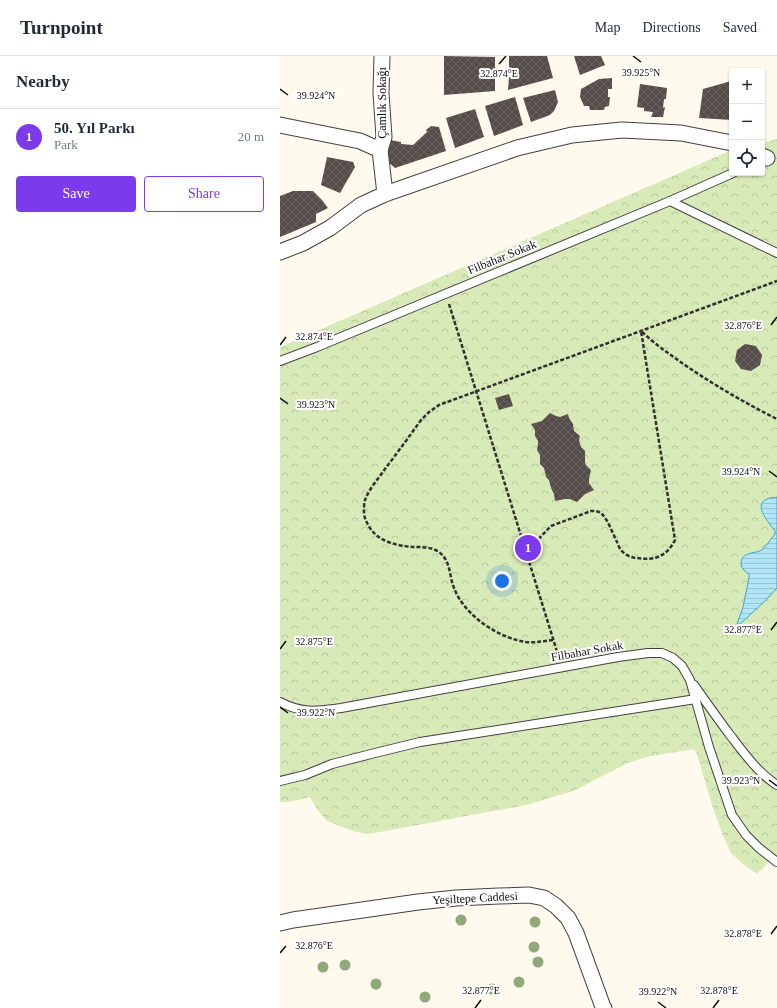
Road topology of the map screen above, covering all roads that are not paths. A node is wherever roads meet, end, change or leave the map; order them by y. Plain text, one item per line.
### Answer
1 (382, 56) edge
2 (280, 124) edge
3 (729, 142) edge
4 (380, 150) junction
5 (729, 174) edge
6 (385, 194) junction
7 (670, 201) junction
8 (280, 252) edge
9 (777, 253) edge
10 (280, 361) edge
11 (690, 680) junction
12 (696, 698) junction
13 (280, 702) edge
14 (280, 781) edge
15 (777, 785) edge
16 (775, 861) edge
17 (280, 923) edge
18 (604, 1008) edge

1 - 4 street, Çamlık Sokağı
2 - 4 street
3 - 6 street
4 - 6 street, Çamlık Sokağı
5 - 7 lane, Filbahar Sokak
6 - 8 street
7 - 9 lane
7 - 10 lane, Filbahar Sokak
11 - 12 lane, Filbahar Sokak
11 - 13 lane, Filbahar Sokak
11 - 15 lane
12 - 14 lane
12 - 16 lane, Filbahar Sokak
17 - 18 street, Yeşiltepe Caddesi

